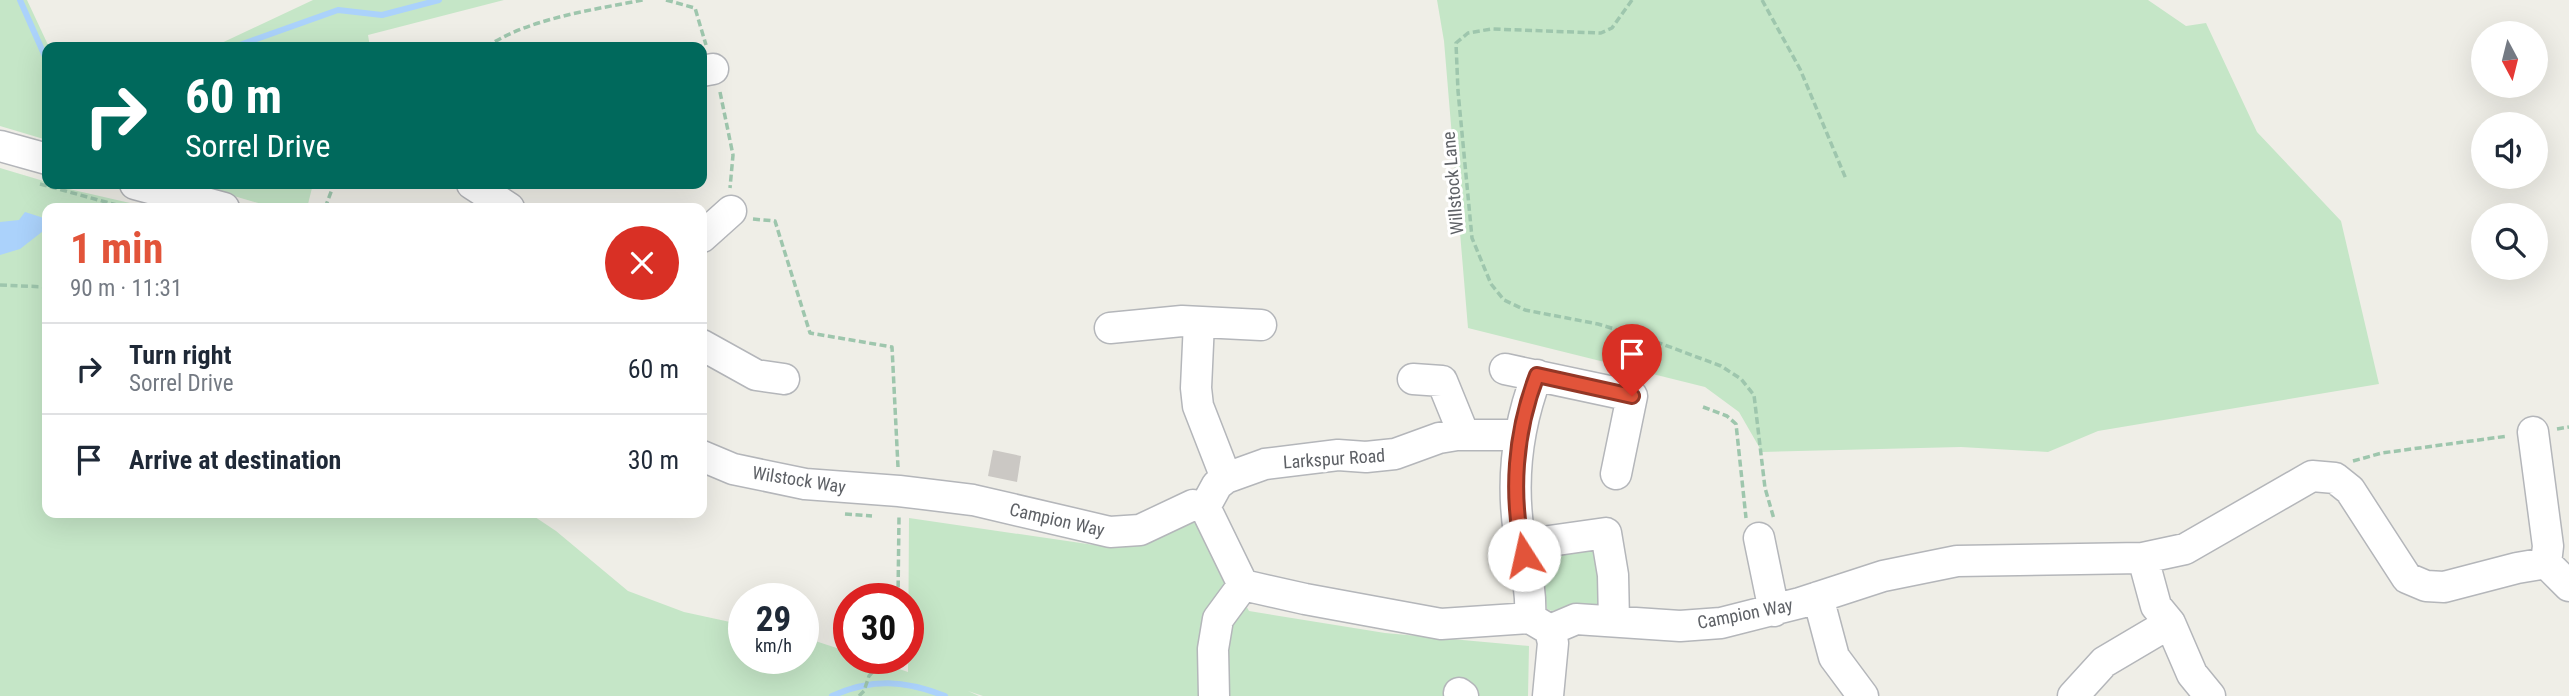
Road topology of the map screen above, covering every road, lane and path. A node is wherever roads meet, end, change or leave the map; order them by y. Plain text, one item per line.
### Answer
1 (642, 0) edge
2 (666, 0) edge
3 (1632, 0) edge
4 (1762, 0) edge
5 (493, 42) edge
6 (702, 42) edge
7 (708, 70) edge
8 (0, 146) edge
9 (41, 171) edge
10 (1846, 179) dead end
11 (84, 189) edge
12 (154, 189) edge
13 (480, 189) edge
14 (117, 203) edge
15 (205, 203) edge
16 (501, 203) edge
17 (731, 211) junction
18 (707, 233) edge
19 (0, 285) edge
20 (42, 287) edge
21 (1199, 322) junction
22 (1261, 325) dead end
23 (1110, 328) dead end
24 (707, 348) edge
25 (1505, 369) dead end
26 (1537, 375) junction
27 (784, 379) dead end
28 (1413, 379) dead end
29 (1703, 407) dead end
30 (2569, 427) edge
31 (2533, 432) junction
32 (1464, 435) junction
33 (1520, 435) junction
34 (707, 458) edge
35 (1616, 474) dead end
36 (1226, 478) junction
37 (2335, 478) junction
38 (899, 491) junction
39 (1205, 507) junction
40 (1761, 532) junction
41 (1522, 545) junction
42 (2143, 558) junction
43 (2546, 563) junction
44 (898, 583) edge
45 (1243, 585) junction
46 (2569, 586) edge
47 (1818, 597) junction
48 (1774, 611) junction
49 (1614, 621) junction
50 (2170, 623) junction
51 (1540, 624) junction
52 (871, 674) edge
53 (859, 696) edge
54 (1214, 696) edge
55 (1548, 696) edge
56 (1863, 696) edge
57 (2073, 696) edge
58 (2210, 696) edge

1 - 5 path
2 - 6 path
3 - 40 path, Willstock Lane
4 - 10 path
7 - 17 path
8 - 9 street
11 - 14 path
12 - 15 street
13 - 16 street
17 - 18 street
17 - 38 path
19 - 20 path
21 - 22 street
21 - 23 street
21 - 36 street
24 - 27 street
25 - 26 street
26 - 33 street
26 - 35 street
28 - 32 street
29 - 40 path
30 - 31 path
31 - 37 path
31 - 43 street
32 - 33 street, Larkspur Road
32 - 36 street, Larkspur Road
33 - 41 street
34 - 38 street, Wilstock Way
36 - 39 street
37 - 42 street, Campion Way
37 - 43 street
38 - 39 street, Campion Way
38 - 44 path
39 - 45 street
40 - 48 street
41 - 49 street
41 - 51 street
42 - 47 street, Campion Way
42 - 50 street
43 - 46 street
45 - 51 street, Campion Way
45 - 54 street
47 - 48 street, Campion Way
47 - 56 street
48 - 49 street, Campion Way
49 - 51 street, Campion Way
50 - 57 street
50 - 58 street
51 - 55 street
52 - 53 path

